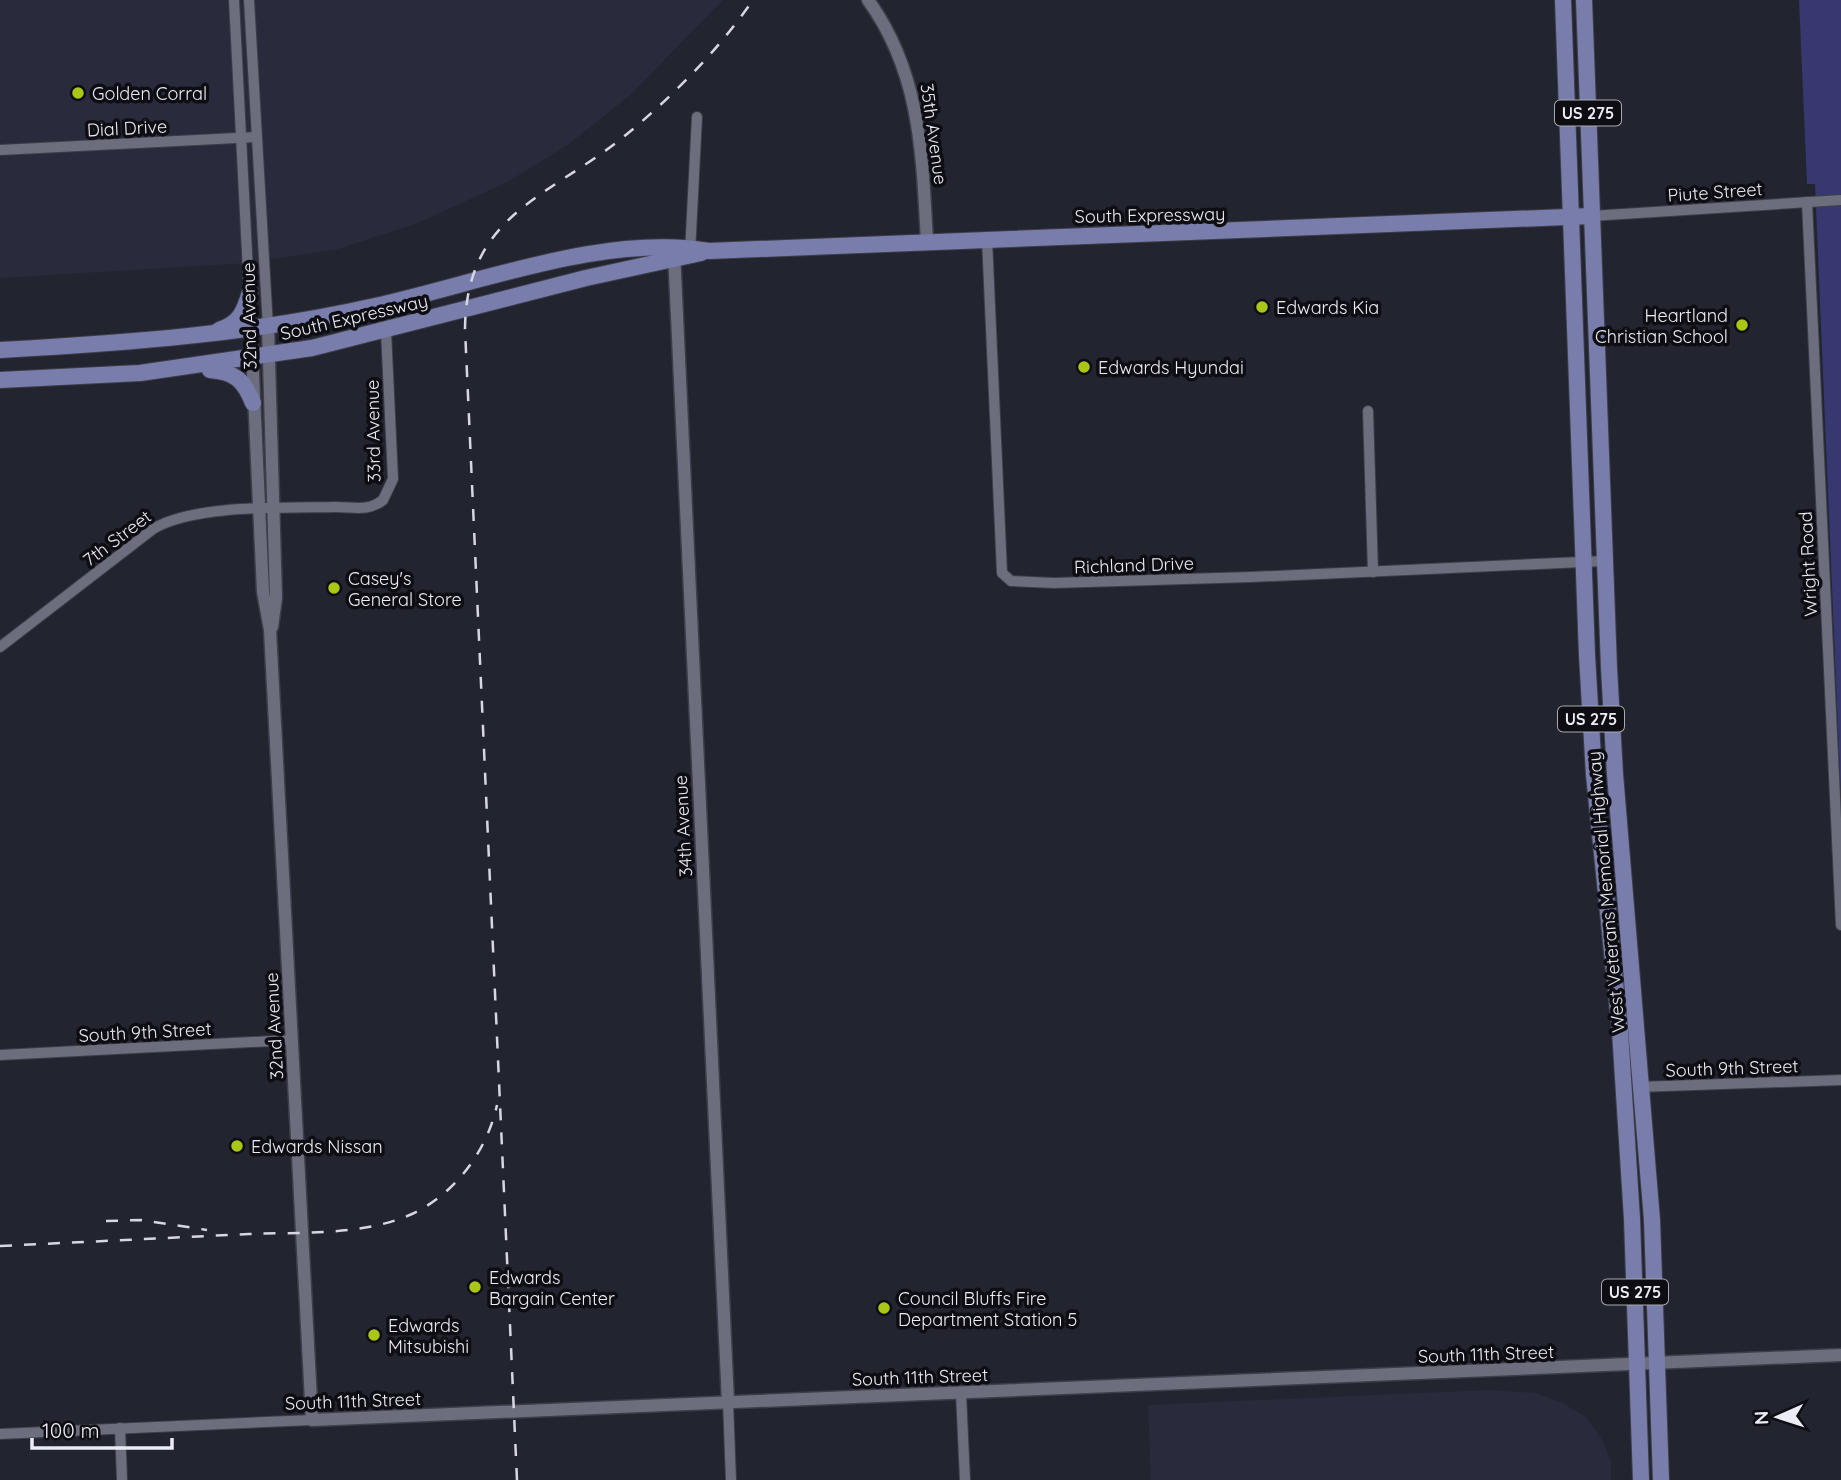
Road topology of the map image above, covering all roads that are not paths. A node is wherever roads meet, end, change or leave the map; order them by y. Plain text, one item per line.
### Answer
1 (234, 0) edge
2 (249, 0) edge
3 (868, 0) edge
4 (1563, 0) edge
5 (1584, 0) edge
6 (697, 117) dead end
7 (256, 137) junction
8 (241, 138) junction
9 (0, 150) edge
10 (1841, 200) edge
11 (1807, 202) junction
12 (1591, 216) junction
13 (1570, 218) junction
14 (987, 239) junction
15 (927, 242) junction
16 (682, 253) junction
17 (250, 292) junction
18 (268, 327) junction
19 (251, 330) junction
20 (386, 331) junction
21 (200, 336) junction
22 (0, 350) edge
23 (259, 358) junction
24 (187, 368) junction
25 (0, 380) edge
26 (253, 403) junction
27 (1368, 411) dead end
28 (260, 510) junction
29 (274, 510) junction
30 (1604, 561) junction
31 (1583, 563) junction
32 (1373, 572) junction
33 (271, 631) junction
34 (0, 647) edge
35 (1841, 925) edge
36 (292, 1040) junction
37 (0, 1055) edge
38 (1841, 1080) edge
39 (1642, 1087) junction
40 (1624, 1088) junction
41 (1841, 1355) edge
42 (1658, 1365) junction
43 (1638, 1366) junction
44 (961, 1393) junction
45 (728, 1402) junction
46 (312, 1420) junction
47 (120, 1428) junction
48 (0, 1434) edge
49 (122, 1480) edge
50 (731, 1480) edge
51 (965, 1480) edge
52 (1641, 1480) edge
53 (1661, 1480) edge

1 - 8 street, 32nd Avenue
2 - 7 street, 32nd Avenue
3 - 15 street, 35th Avenue
4 - 13 main road, US 275
5 - 12 main road, US 275
6 - 16 street
7 - 8 street, Dial Drive
7 - 18 street, 32nd Avenue
8 - 9 street, Dial Drive
8 - 17 street, 32nd Avenue
10 - 11 street, Piute Street
11 - 12 street, Piute Street
11 - 35 street, Wright Road
12 - 13 main road, South Expressway
12 - 30 main road, West Veterans Memorial Highway / US 275
13 - 14 main road, South Expressway
13 - 31 main road, West Veterans Memorial Highway / US 275
14 - 15 main road, South Expressway
14 - 32 street, Richland Drive
15 - 16 main road, South Expressway
16 - 18 main road, South Expressway
16 - 20 main road, South Expressway
16 - 45 street, 34th Avenue
17 - 19 street, 32nd Avenue
17 - 21 main road
18 - 19 main road, South Expressway
18 - 23 street, 32nd Avenue
19 - 21 main road, South Expressway
19 - 23 street, 32nd Avenue
20 - 23 main road, South Expressway
20 - 29 street, 33rd Avenue
21 - 22 main road, South Expressway
23 - 24 main road, South Expressway
23 - 26 street, 32nd Avenue
23 - 29 street, 32nd Avenue
24 - 25 main road, South Expressway
24 - 26 main road
26 - 28 street, 32nd Avenue
27 - 32 street
28 - 29 street, 7th Street
28 - 33 street, 32nd Avenue
28 - 34 street, 7th Street
29 - 33 street, 32nd Avenue
30 - 31 street, Richland Drive
30 - 39 main road, West Veterans Memorial Highway / US 275
31 - 32 street, Richland Drive
31 - 40 main road, West Veterans Memorial Highway / US 275
33 - 36 street, 32nd Avenue
36 - 37 street, South 9th Street
36 - 46 street, 32nd Avenue
38 - 39 street, South 9th Street
39 - 40 street, South 9th Street
39 - 42 main road, West Veterans Memorial Highway / US 275
40 - 43 main road, West Veterans Memorial Highway / US 275
41 - 42 street, South 11th Street
42 - 43 street, South 11th Street
42 - 53 main road, West Veterans Memorial Highway / US 275
43 - 44 street, South 11th Street
43 - 52 main road, West Veterans Memorial Highway / US 275
44 - 45 street, South 11th Street
44 - 51 street
45 - 46 street, South 11th Street
45 - 50 street
46 - 47 street, South 11th Street
47 - 48 street, South 11th Street
47 - 49 street

